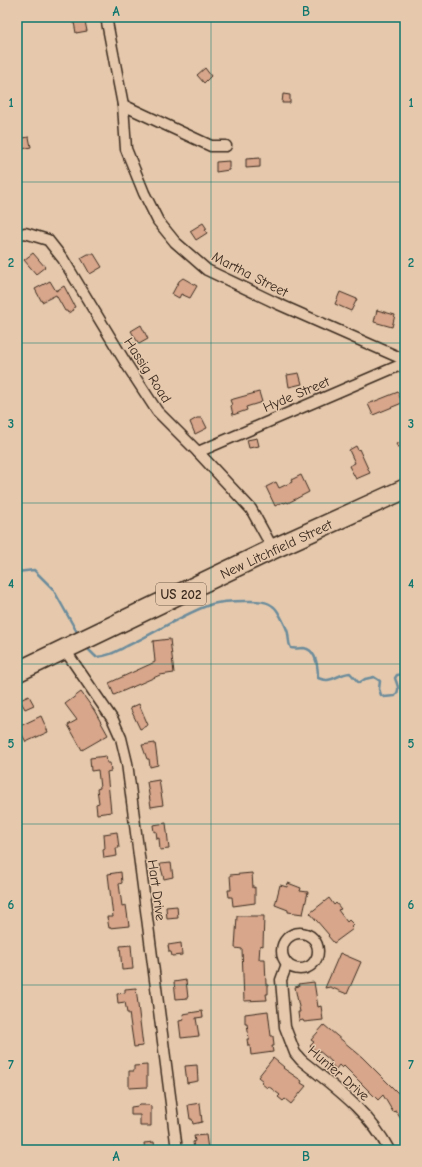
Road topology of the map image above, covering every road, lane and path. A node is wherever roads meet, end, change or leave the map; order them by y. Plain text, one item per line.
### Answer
1 (106, 17) edge
2 (123, 105) junction
3 (226, 146) dead end
4 (17, 235) edge
5 (405, 362) edge
6 (198, 452) junction
7 (405, 489) edge
8 (273, 549) junction
9 (77, 644) junction
10 (17, 672) edge
11 (287, 964) dead end
12 (177, 1150) edge
13 (389, 1150) edge

1 - 2 street, Martha Street
2 - 3 street
2 - 5 street, Martha Street
4 - 6 street, Hassig Road
5 - 6 street, Hyde Street
6 - 8 street, Hassig Road
7 - 8 highway, New Litchfield Street / US 202
8 - 9 highway, New Litchfield Street / US 202
9 - 10 highway, New Litchfield Street / US 202
9 - 12 street, Hart Drive
11 - 13 street, Hunter Drive

